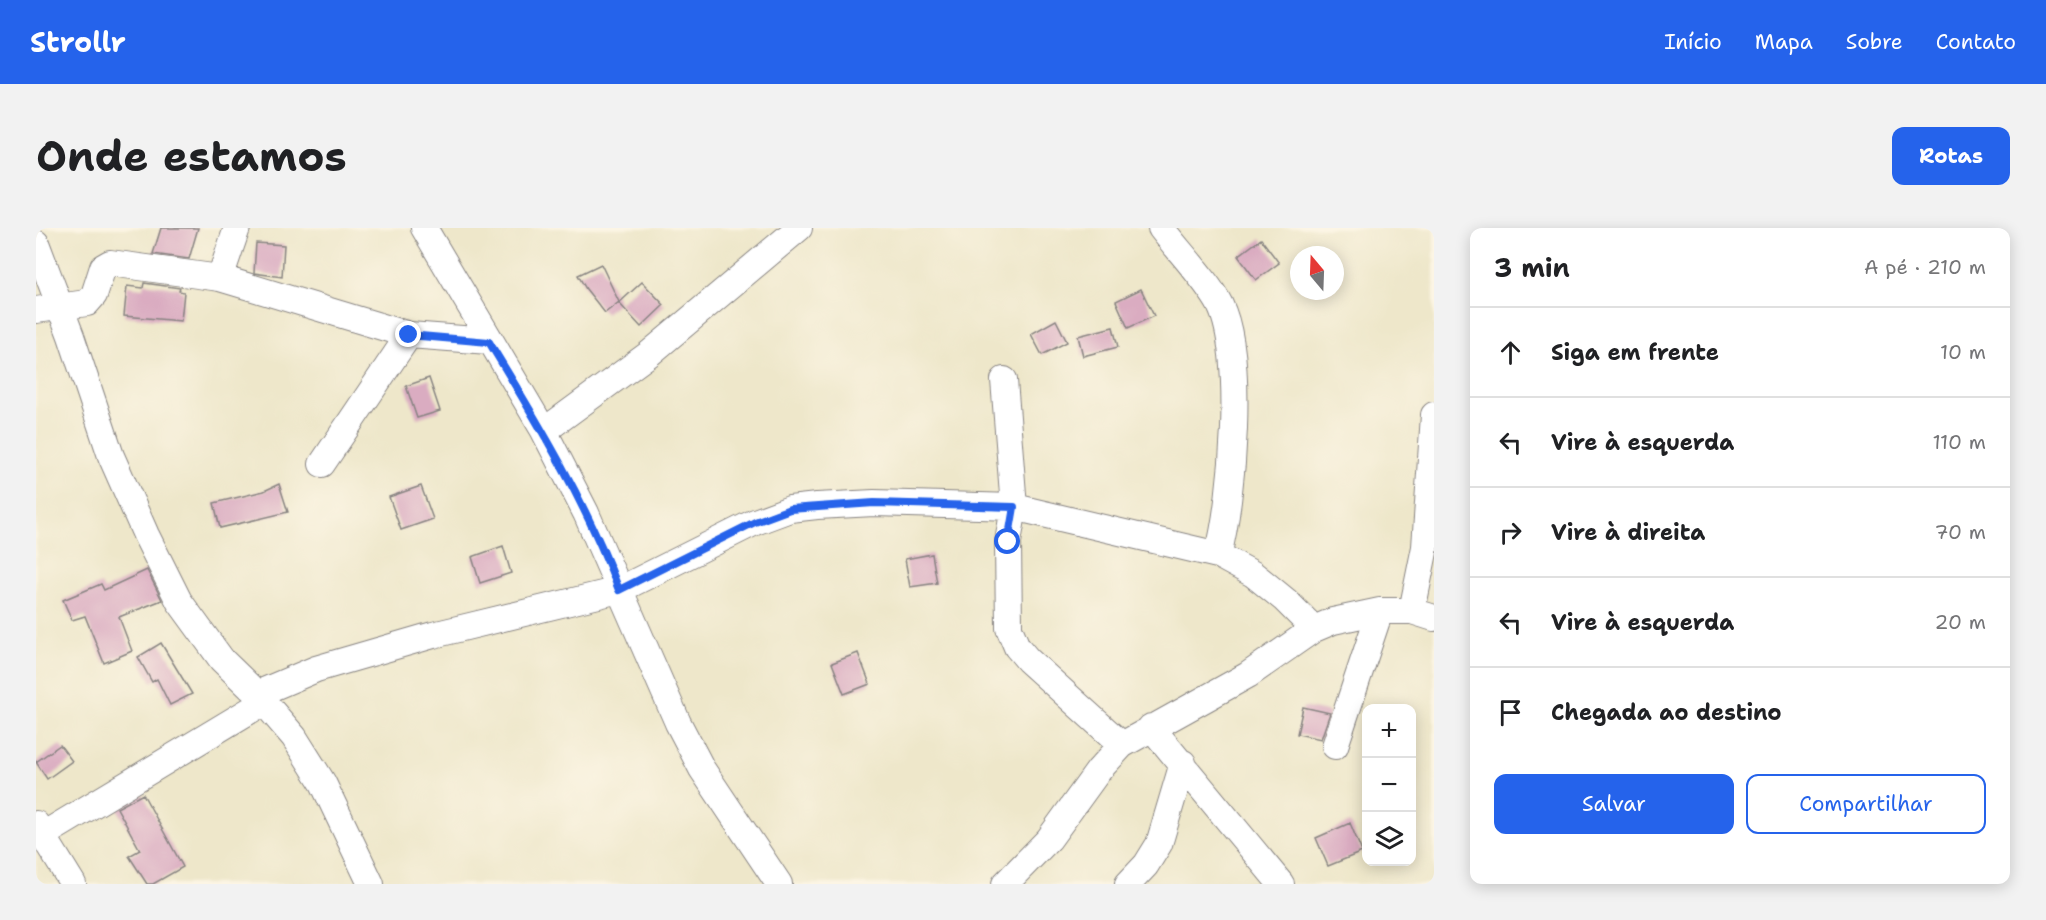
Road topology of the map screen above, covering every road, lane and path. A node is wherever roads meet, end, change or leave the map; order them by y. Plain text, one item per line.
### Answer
1 (237, 228) edge
2 (424, 228) edge
3 (799, 228) edge
4 (1161, 228) edge
5 (36, 243) edge
6 (220, 278) junction
7 (48, 309) edge
8 (409, 335) junction
9 (489, 342) junction
10 (1004, 380) dead end
11 (1434, 415) edge
12 (544, 431) junction
13 (322, 464) dead end
14 (1014, 507) junction
15 (1218, 555) junction
16 (619, 590) junction
17 (1380, 611) junction
18 (1423, 615) edge
19 (1314, 629) junction
20 (260, 698) junction
21 (1151, 727) junction
22 (1122, 745) junction
23 (1335, 746) dead end
24 (1183, 763) junction
25 (39, 829) edge
26 (73, 884) edge
27 (371, 884) edge
28 (778, 884) edge
29 (1005, 884) edge
30 (1128, 884) edge
31 (1281, 884) edge

1 - 6 street
2 - 9 street
3 - 12 street
4 - 15 street
5 - 7 street
6 - 7 street
6 - 8 street
7 - 20 street
8 - 9 street
8 - 13 street
9 - 12 street
10 - 14 street
11 - 18 street
12 - 16 street
14 - 15 street
14 - 16 street
14 - 22 street
15 - 19 street
16 - 20 street
16 - 28 street
17 - 18 street
17 - 19 street
17 - 23 street
19 - 21 street
20 - 25 street
20 - 27 street
21 - 22 street
21 - 24 street
22 - 29 street
24 - 30 street
24 - 31 street
25 - 26 street

